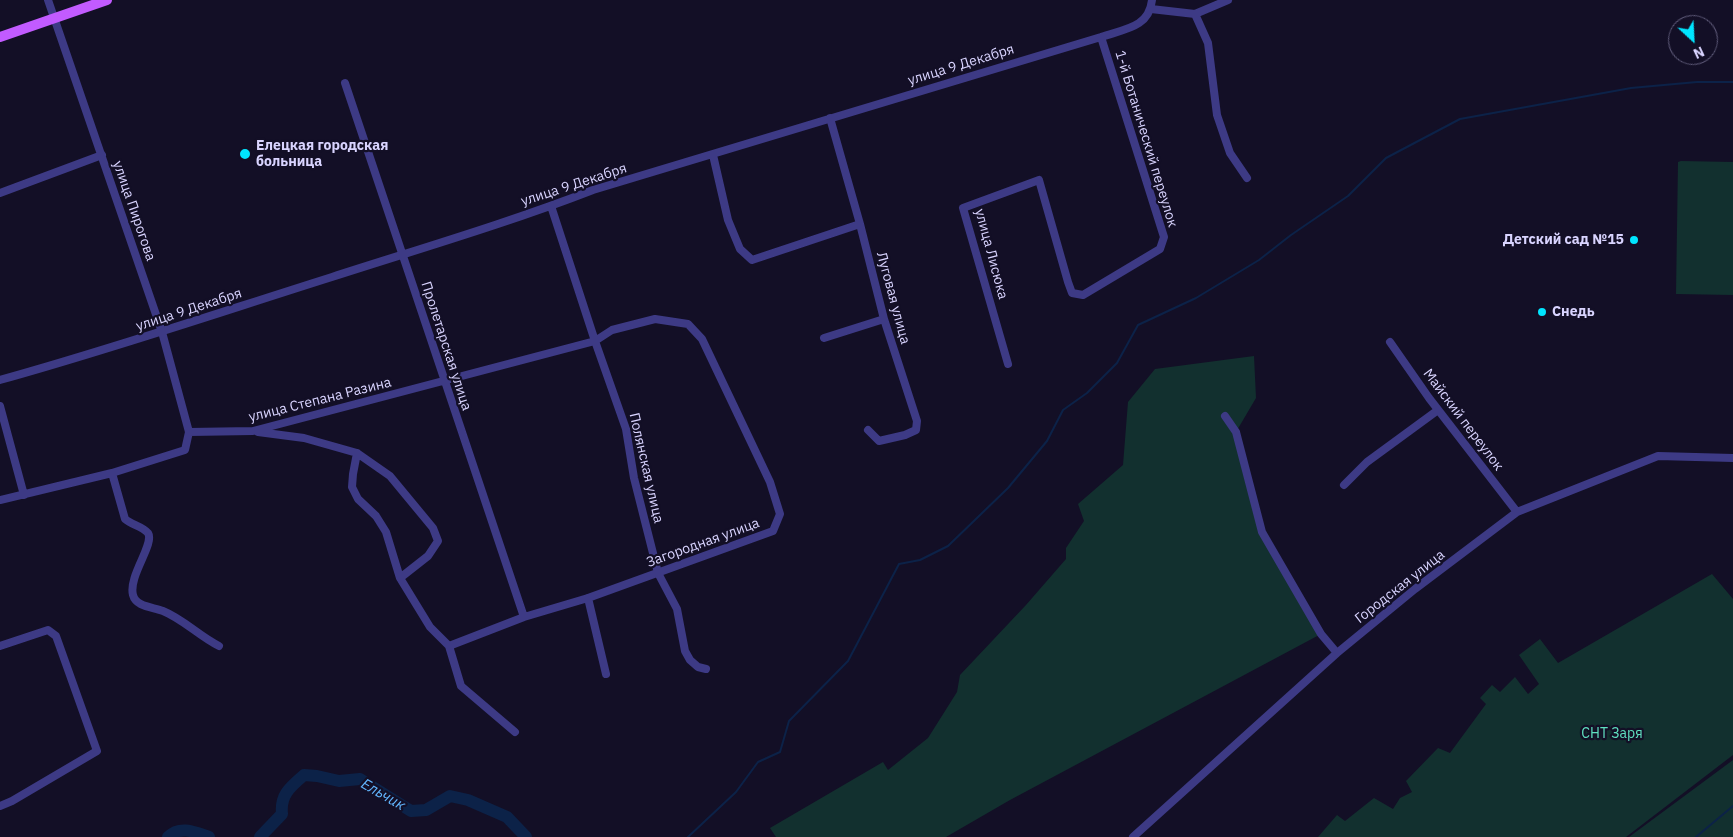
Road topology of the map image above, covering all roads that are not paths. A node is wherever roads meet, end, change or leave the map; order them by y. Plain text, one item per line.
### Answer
1 (48, 0) edge
2 (107, 0) edge
3 (1152, 0) edge
4 (1228, 0) edge
5 (1151, 9) junction
6 (1195, 14) junction
7 (54, 18) junction
8 (0, 37) edge
9 (1101, 37) junction
10 (345, 83) dead end
11 (830, 118) junction
12 (713, 154) junction
13 (102, 155) junction
14 (1247, 178) dead end
15 (0, 193) edge
16 (551, 206) junction
17 (860, 224) junction
18 (403, 254) junction
19 (1083, 294) joint
20 (655, 319) joint
21 (884, 320) junction
22 (162, 332) junction
23 (824, 338) dead end
24 (595, 341) junction
25 (1390, 342) dead end
26 (1008, 364) dead end
27 (0, 380) edge
28 (444, 382) junction
29 (0, 406) edge
30 (1438, 410) junction
31 (1225, 416) dead end
32 (868, 430) dead end
33 (253, 431) junction
34 (188, 432) junction
35 (357, 453) junction
36 (1733, 458) edge
37 (112, 474) junction
38 (1344, 486) dead end
39 (24, 494) junction
40 (0, 500) edge
41 (1517, 512) junction
42 (658, 573) junction
43 (400, 578) junction
44 (588, 598) junction
45 (524, 617) junction
46 (0, 646) edge
47 (218, 646) dead end
48 (449, 646) junction
49 (1337, 653) junction
50 (706, 669) dead end
51 (606, 674) dead end
52 (515, 732) dead end
53 (0, 806) edge
54 (1133, 837) edge

1 - 7 street, улица Пирогова
2 - 7 main road
3 - 5 street
4 - 6 street
5 - 6 street
5 - 9 street, улица 9 Декабря
6 - 14 street
7 - 8 main road
7 - 13 street, улица Пирогова
9 - 11 street, улица 9 Декабря
9 - 19 street, 1-й Ботанический переулок
10 - 18 street, Пролетарская улица
11 - 12 street, улица 9 Декабря
11 - 17 street, Луговая улица
12 - 16 street, улица 9 Декабря
12 - 17 street
13 - 15 street
13 - 22 street, улица Пирогова
16 - 18 street, улица 9 Декабря
16 - 24 street, Полянская улица
17 - 21 street, Луговая улица
18 - 22 street, улица 9 Декабря
18 - 28 street, Пролетарская улица
19 - 26 street, улица Лисюка
20 - 24 street, улица Степана Разина
20 - 42 street, Загородная улица
21 - 23 street
21 - 32 street, Луговая улица
22 - 27 street, улица 9 Декабря
22 - 34 street, улица Пирогова
24 - 28 street, улица Степана Разина
24 - 42 street, Полянская улица
25 - 30 street, Майский переулок
28 - 33 street, улица Степана Разина
28 - 45 street, Пролетарская улица
29 - 39 street
30 - 38 street
30 - 41 street, Майский переулок
31 - 49 street
33 - 34 street, улица Степана Разина
33 - 35 street
34 - 37 street
35 - 43 street
35 - 43 street
36 - 41 street, Городская улица
37 - 39 street
37 - 47 street
39 - 40 street
41 - 49 street, Городская улица
42 - 44 street, Загородная улица
42 - 50 street, Полянская улица
43 - 48 street
44 - 45 street, Загородная улица
44 - 51 street
45 - 48 street, Загородная улица
46 - 53 street
48 - 52 street
49 - 54 street, Городская улица

